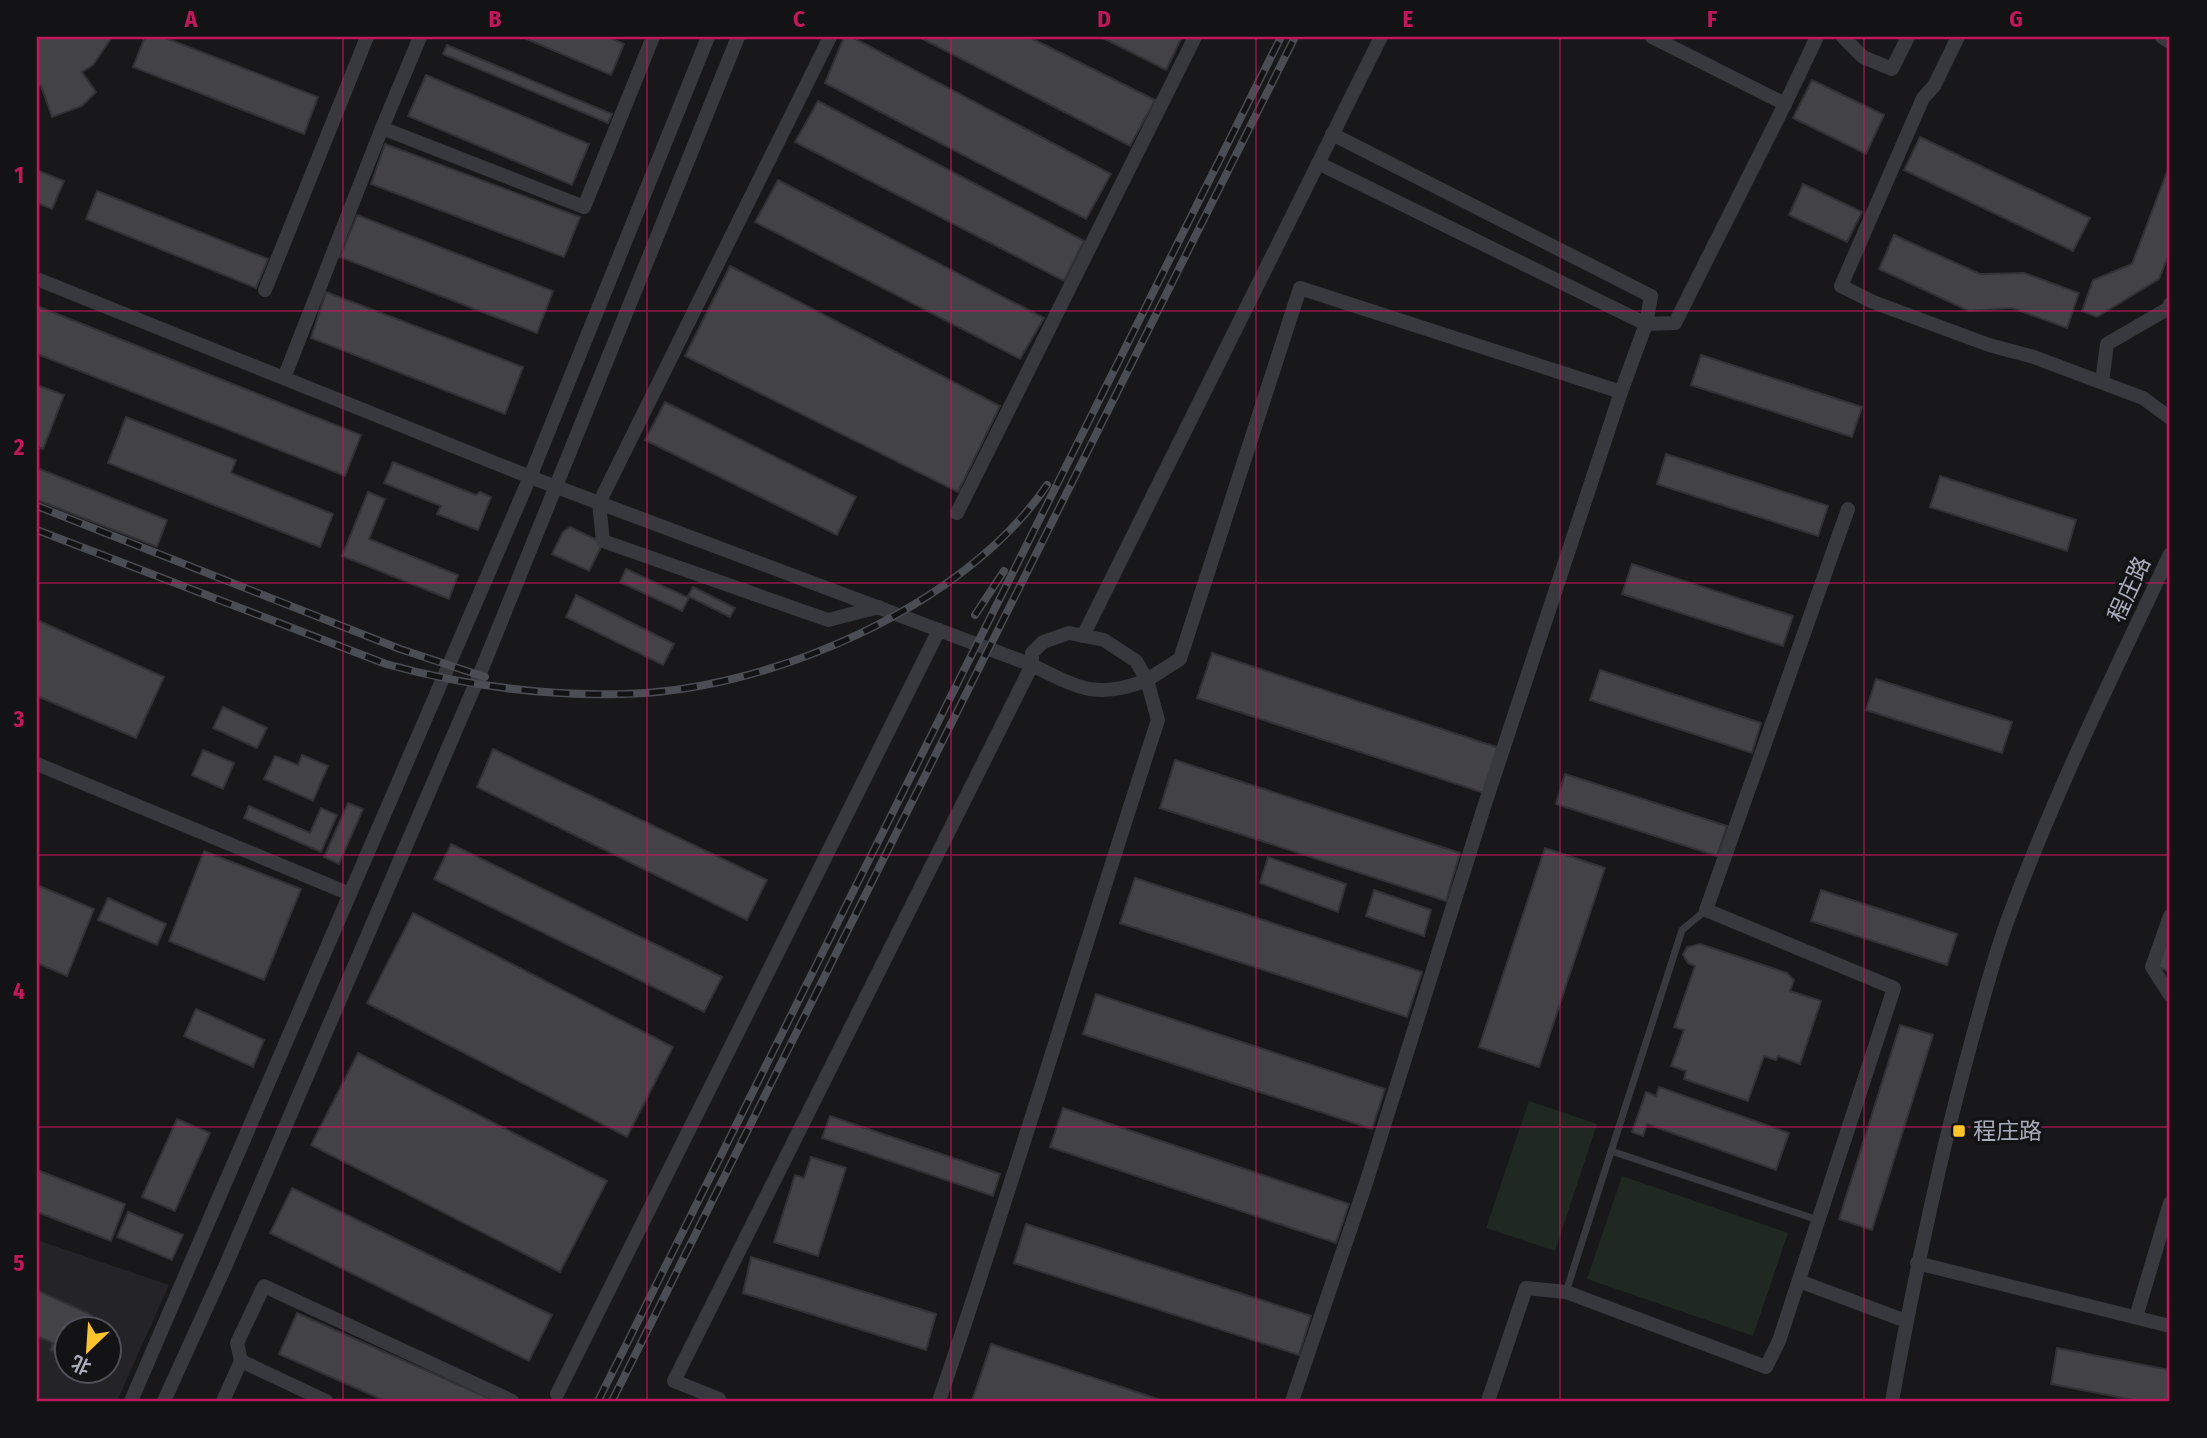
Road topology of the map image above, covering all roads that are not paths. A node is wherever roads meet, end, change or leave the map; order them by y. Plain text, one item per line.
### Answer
1 (367, 37) edge
2 (420, 37) edge
3 (653, 37) edge
4 (708, 37) edge
5 (738, 37) edge
6 (830, 37) edge
7 (1195, 37) edge
8 (1381, 37) edge
9 (1652, 37) edge
10 (1817, 37) edge
11 (1843, 37) edge
12 (1908, 37) edge
13 (1958, 37) edge
14 (2162, 37) edge
15 (2170, 42) edge
16 (1785, 104) junction
17 (382, 128) junction
18 (1332, 134) junction
19 (1318, 163) junction
20 (37, 278) edge
21 (265, 290) dead end
22 (2170, 304) edge
23 (1646, 324) junction
24 (284, 378) junction
25 (2102, 382) junction
26 (1621, 392) junction
27 (2170, 418) edge
28 (530, 477) junction
29 (554, 486) junction
30 (599, 503) junction
31 (1848, 509) dead end
32 (957, 513) dead end
33 (2170, 554) edge
34 (879, 607) junction
35 (939, 630) junction
36 (1083, 636) junction
37 (1032, 665) junction
38 (1147, 680) junction
39 (37, 764) edge
40 (350, 894) junction
41 (1706, 910) junction
42 (2170, 916) edge
43 (2170, 995) edge
44 (1611, 1151) junction
45 (2170, 1203) edge
46 (1819, 1220) junction
47 (1917, 1263) junction
48 (1799, 1280) junction
49 (1566, 1292) junction
50 (2136, 1317) junction
51 (1906, 1321) junction
52 (2170, 1326) edge
53 (240, 1361) junction
54 (557, 1394) dead end
55 (721, 1400) edge
56 (131, 1401) edge
57 (164, 1401) edge
58 (223, 1401) edge
59 (326, 1401) edge
60 (512, 1401) edge
61 (939, 1401) edge
62 (1292, 1401) edge
63 (1488, 1401) edge
64 (1892, 1401) edge

1 - 21 street
2 - 17 street
3 - 17 street
4 - 28 street
5 - 29 street
6 - 30 street
7 - 32 street
8 - 18 street
9 - 16 street
10 - 16 street
11 - 12 street
13 - 25 street
14 - 15 street
16 - 23 street
17 - 24 street
18 - 19 street
18 - 23 street
19 - 23 street
19 - 36 street
20 - 24 street
22 - 25 street
23 - 26 street
24 - 28 street
25 - 27 street
26 - 38 street
26 - 62 street
28 - 29 street
28 - 40 street
29 - 30 street
29 - 57 street
30 - 34 street
30 - 34 street
31 - 41 street
33 - 47 street, 程庄路
34 - 35 street
35 - 37 street
35 - 54 street
36 - 37 street
36 - 38 street
37 - 38 street
37 - 55 street
38 - 61 street
39 - 40 street
40 - 56 street
41 - 44 lane
41 - 46 street
42 - 43 street
44 - 46 lane
44 - 49 lane
45 - 50 street
46 - 48 street
47 - 50 street
47 - 51 street, 程庄路
48 - 49 street
48 - 51 street
49 - 63 street
50 - 52 street
51 - 64 street, 程庄路
53 - 58 street
53 - 59 street
53 - 60 street

